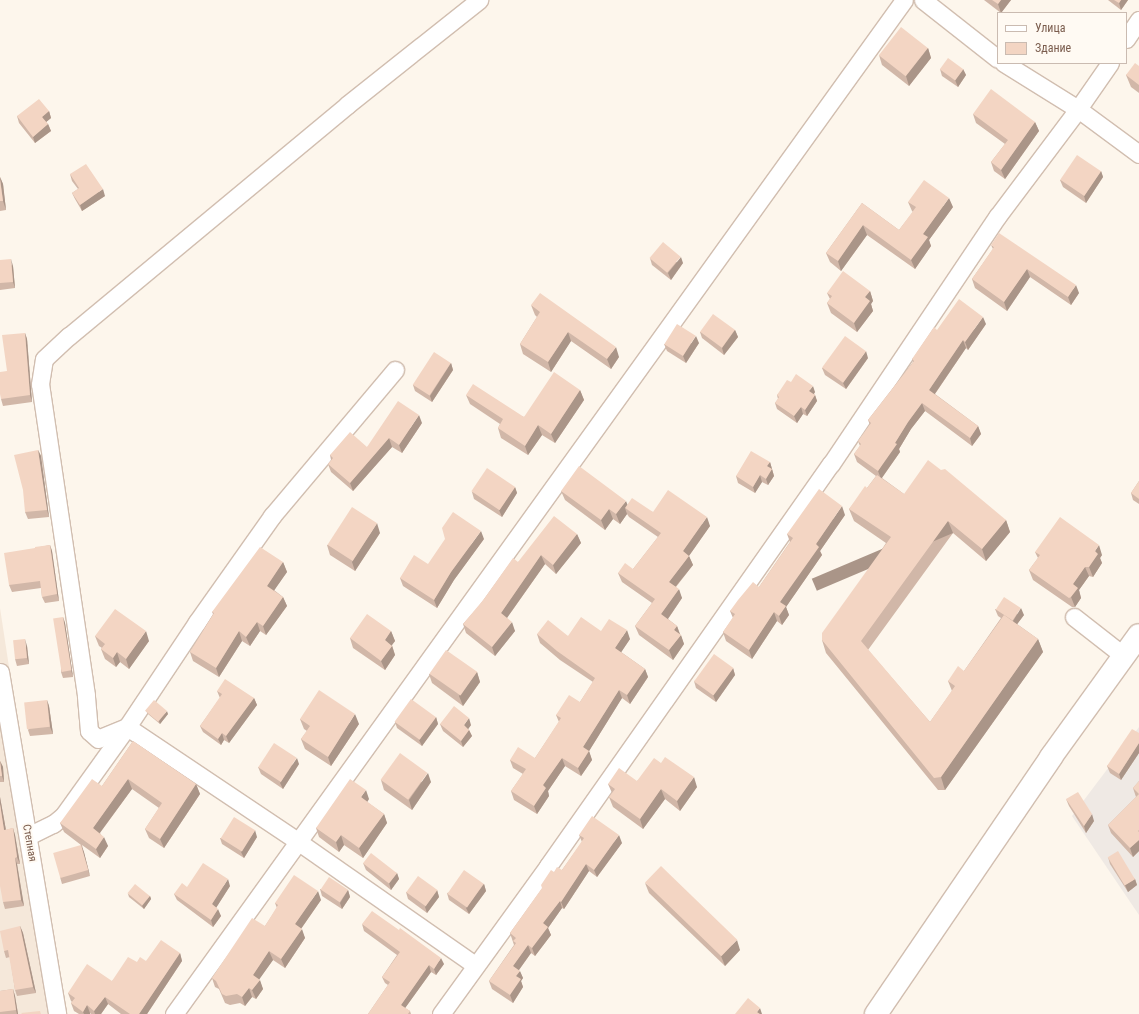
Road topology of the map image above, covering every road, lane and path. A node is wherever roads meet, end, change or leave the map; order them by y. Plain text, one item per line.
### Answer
1 (479, 0) edge
2 (904, 0) edge
3 (923, 0) edge
4 (1139, 20) edge
5 (1127, 38) edge
6 (997, 58) edge
7 (1006, 64) edge
8 (1109, 64) edge
9 (1078, 109) junction
10 (1139, 154) edge
11 (395, 370) dead end
12 (1074, 617) dead end
13 (1139, 635) edge
14 (1124, 656) junction
15 (0, 672) edge
16 (127, 727) junction
17 (28, 836) junction
18 (299, 842) junction
19 (475, 965) junction
20 (57, 1014) edge
21 (174, 1014) edge
22 (441, 1014) edge
23 (876, 1014) edge

1 - 16 street
2 - 18 street
3 - 6 street
4 - 5 street
7 - 9 street
8 - 9 street
9 - 10 street
9 - 19 street
11 - 16 street
12 - 14 street
13 - 14 street
14 - 23 street
15 - 17 street, Степная
16 - 17 street
16 - 18 street
17 - 20 street, Степная
18 - 19 street
18 - 21 street
19 - 22 street

